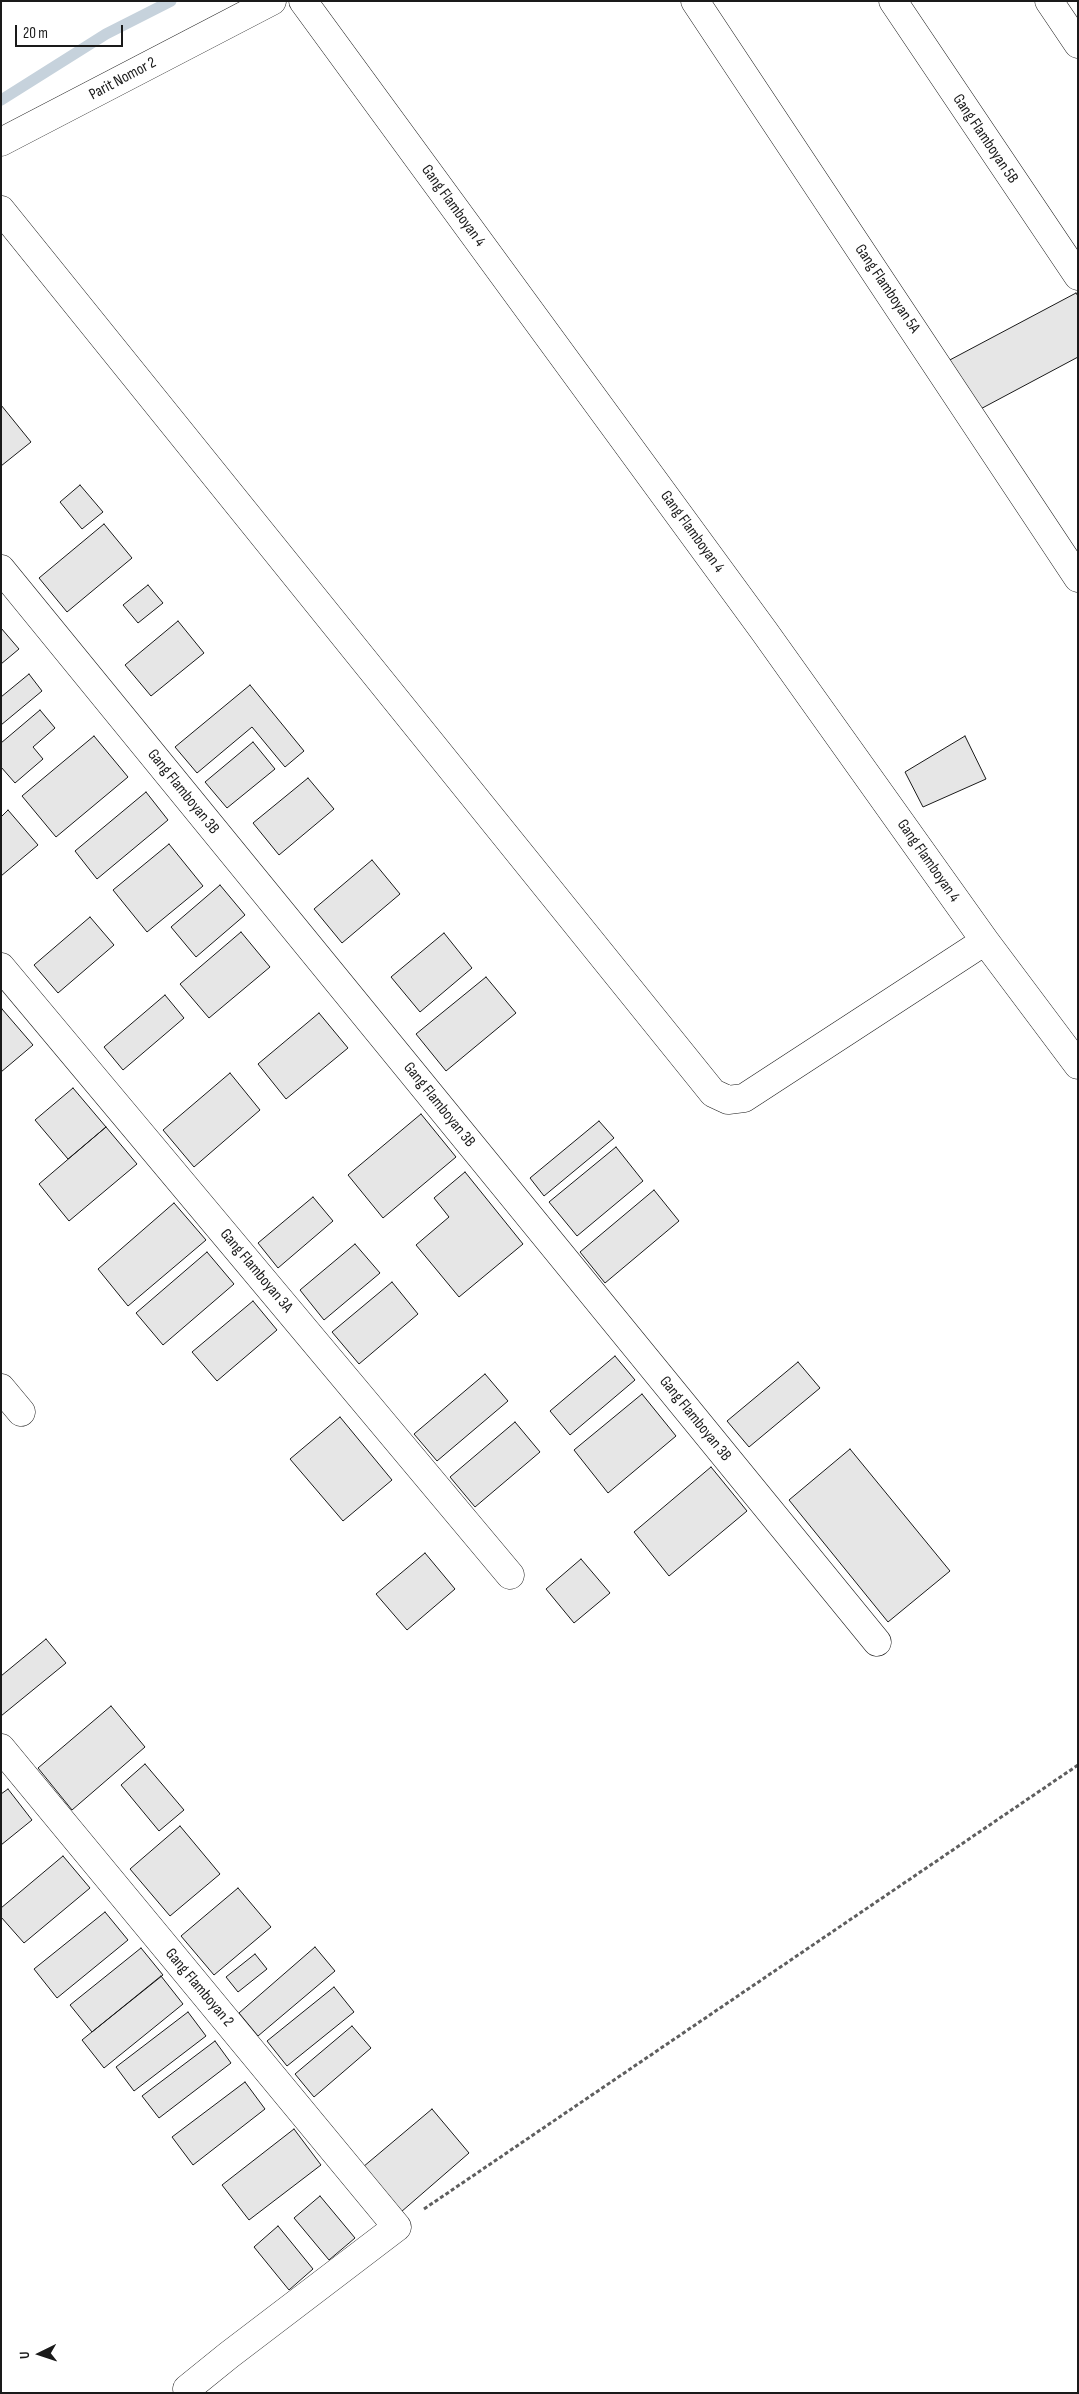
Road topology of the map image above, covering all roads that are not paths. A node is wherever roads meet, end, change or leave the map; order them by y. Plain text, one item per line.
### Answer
1 (272, 1) edge
2 (303, 1) edge
3 (695, 1) edge
4 (893, 1) edge
5 (1049, 1) edge
6 (1078, 44) edge
7 (1, 142) edge
8 (1, 210) edge
9 (1078, 276) edge
10 (1, 569) edge
11 (1078, 578) edge
12 (984, 941) junction
13 (1, 967) edge
14 (1078, 1065) edge
15 (1, 1388) edge
16 (21, 1412) dead end
17 (510, 1575) dead end
18 (877, 1642) dead end
19 (1, 1748) edge
20 (189, 2393) edge

1 - 7 street, Parit Nomor 2
2 - 12 street, Gang Flamboyan 4
3 - 11 street, Gang Flamboyan 5A
4 - 9 street, Gang Flamboyan 5B
5 - 6 street
8 - 12 street
10 - 18 street, Gang Flamboyan 3B
12 - 14 street, Gang Flamboyan 4
13 - 17 street, Gang Flamboyan 3A
15 - 16 street
19 - 20 street, Gang Flamboyan 2

